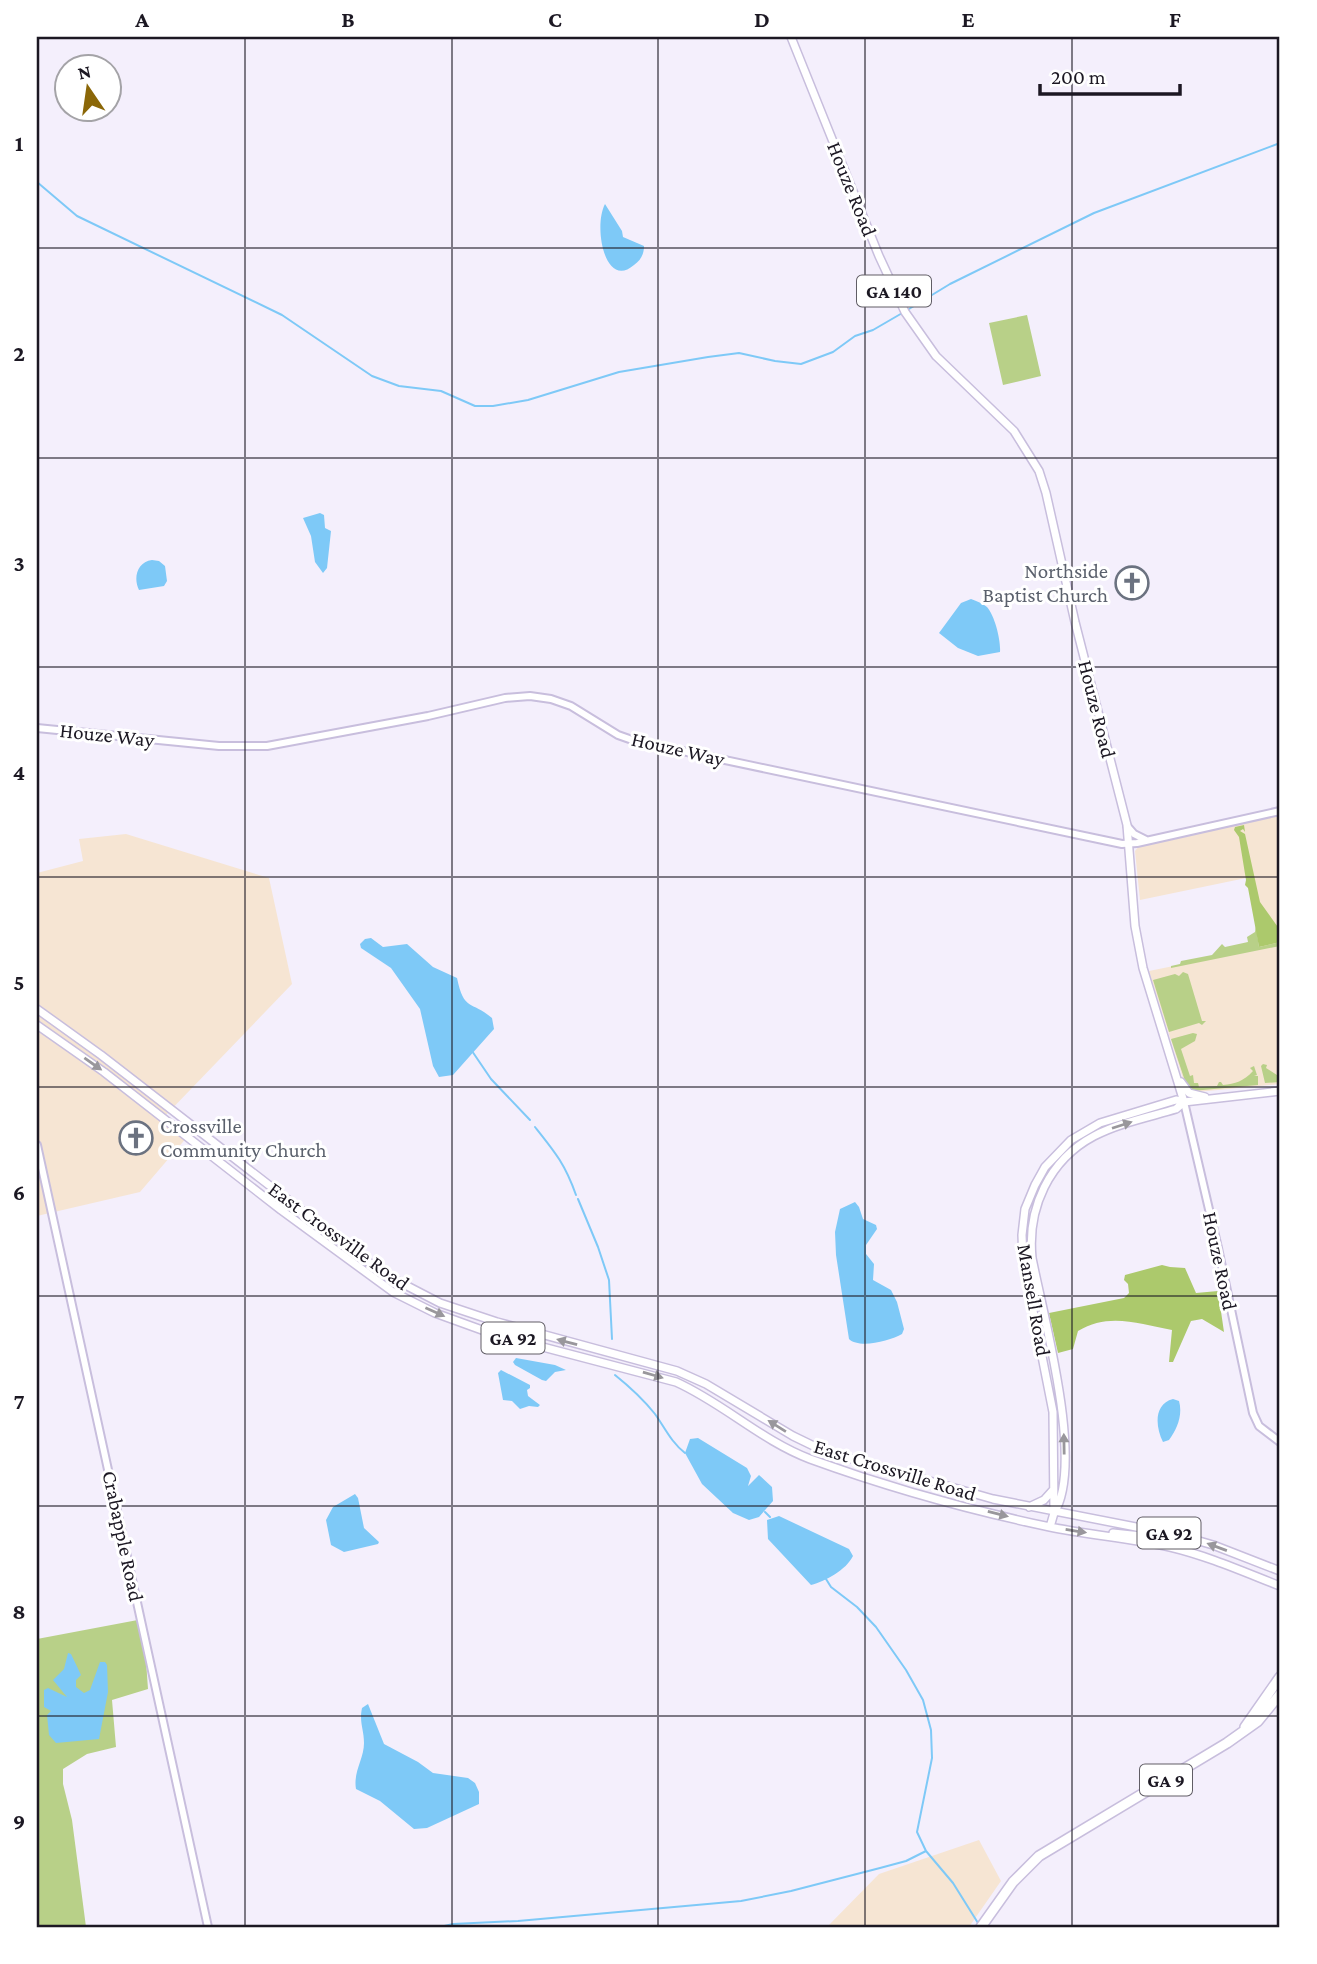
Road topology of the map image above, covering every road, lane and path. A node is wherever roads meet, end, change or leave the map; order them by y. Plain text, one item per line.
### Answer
1 (791, 37) edge
2 (37, 728) edge
3 (1280, 811) edge
4 (1127, 826) junction
5 (1148, 840) junction
6 (1129, 844) junction
7 (37, 1009) edge
8 (37, 1025) edge
9 (1176, 1076) junction
10 (1280, 1091) edge
11 (1209, 1098) junction
12 (1166, 1102) junction
13 (1184, 1102) junction
14 (37, 1145) edge
15 (1024, 1217) junction
16 (1033, 1219) junction
17 (1271, 1435) junction
18 (1280, 1436) edge
19 (1280, 1442) edge
20 (1053, 1490) junction
21 (1060, 1495) junction
22 (1028, 1507) junction
23 (1054, 1513) junction
24 (1078, 1517) junction
25 (1050, 1527) junction
26 (1170, 1533) junction
27 (1102, 1535) junction
28 (1278, 1569) edge
29 (1280, 1586) edge
30 (1280, 1677) edge
31 (1280, 1694) edge
32 (1266, 1700) junction
33 (1265, 1715) junction
34 (1237, 1736) junction
35 (208, 1927) edge
36 (981, 1927) edge

1 - 4 main road, Houze Road / GA 140
2 - 6 street, Houze Way
3 - 5 street, Houze Way
4 - 5 street
4 - 6 main road, Houze Road / GA 140
5 - 6 street, Houze Way
6 - 9 main road, Houze Road / GA 140
22 -> 7 main road, East Crossville Road / GA 92
8 -> 25 main road, East Crossville Road / GA 92
9 - 11 main road
9 - 12 main road
9 - 13 main road, Houze Road / GA 140
10 - 11 main road, Mansell Road
11 - 13 main road, Mansell Road
12 - 13 main road, Mansell Road
12 - 15 main road, Mansell Road
16 -> 13 main road, Mansell Road
13 - 17 street, Houze Road
14 - 35 street, Crabapple Road
15 - 16 main road
15 - 20 main road, Mansell Road
21 -> 16 main road, Mansell Road
17 - 18 street
17 - 19 street, Houze Road
20 - 22 main road
20 - 23 main road, Mansell Road
21 - 23 main road, Mansell Road
21 - 24 main road
22 - 23 main road, East Crossville Road / GA 92
23 - 24 main road, East Crossville Road / GA 92
23 - 25 main road, Mansell Road
24 - 26 main road, East Crossville Road / GA 92
25 -> 27 main road, East Crossville Road / GA 92
26 - 27 main road
28 -> 26 main road, East Crossville Road / GA 92
27 - 29 main road, East Crossville Road / GA 92
30 - 32 highway, GA 9
31 - 33 highway, GA 9
32 - 33 highway
32 - 34 highway, GA 9
33 - 34 highway, GA 9
34 - 36 highway, GA 9

